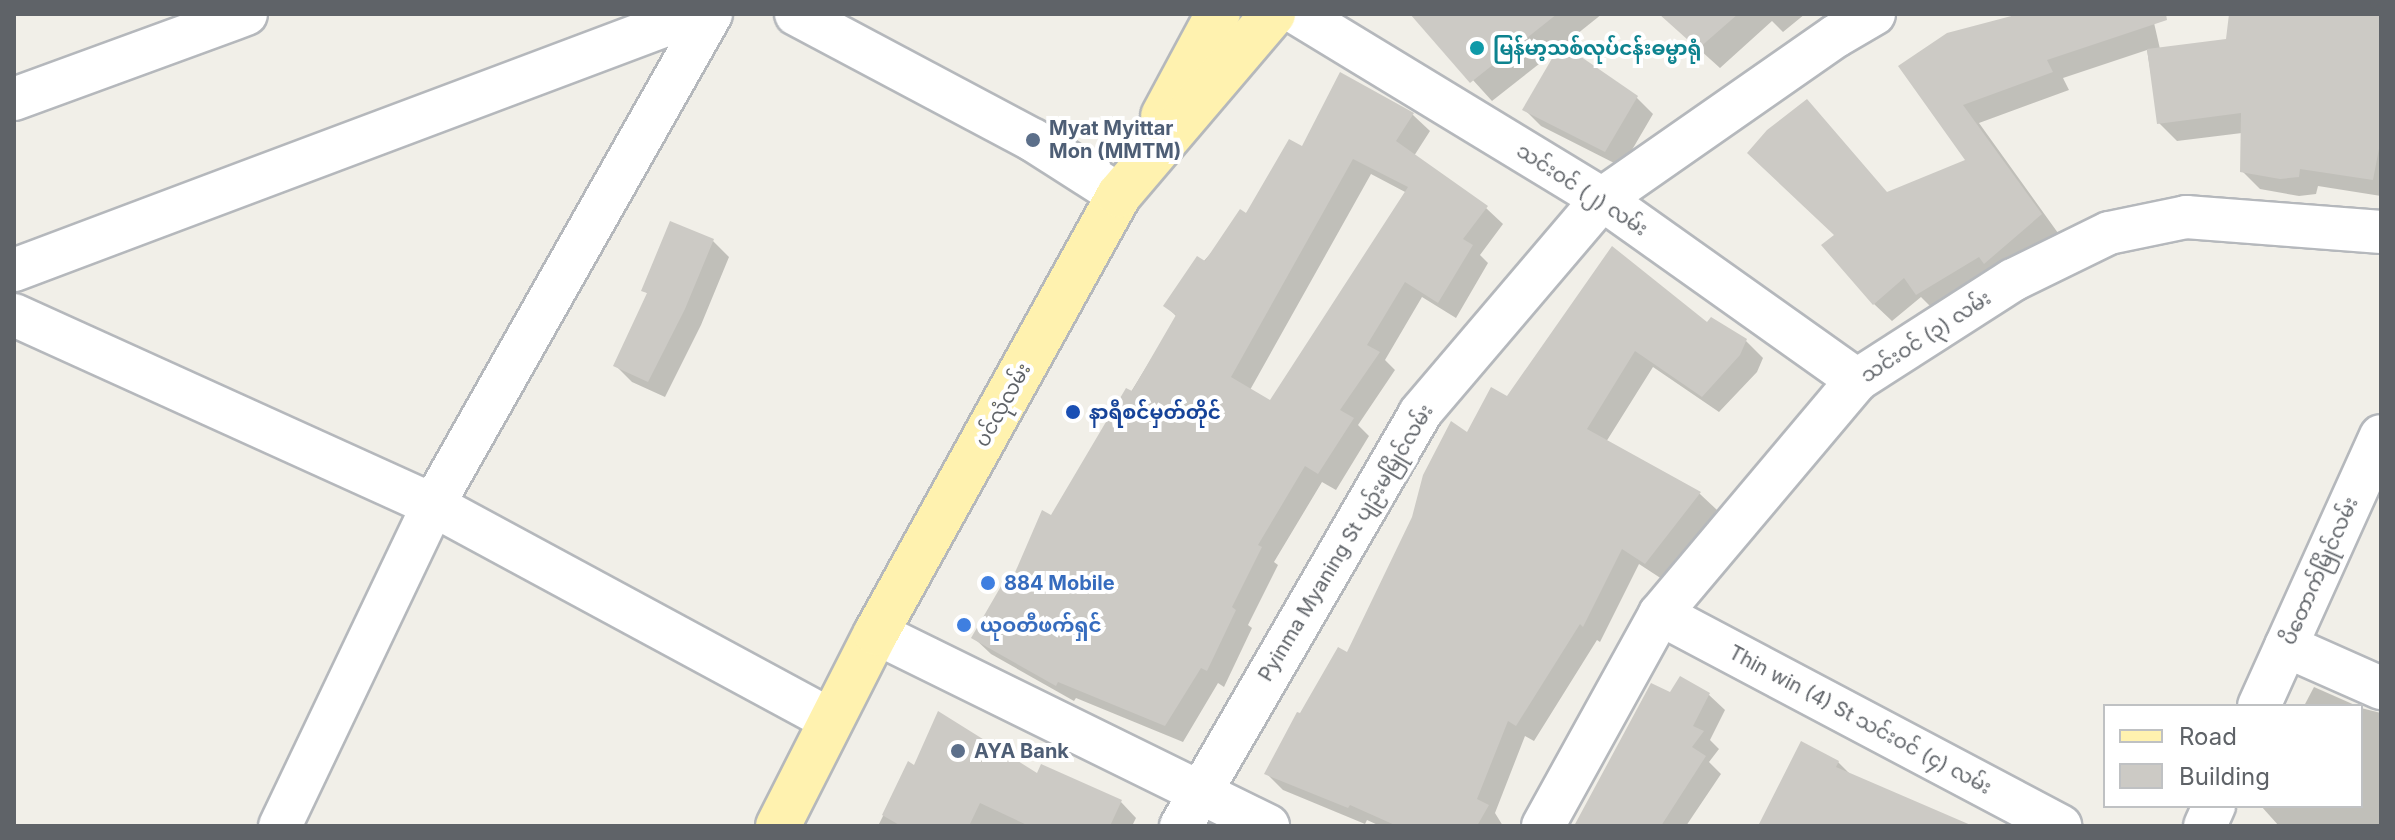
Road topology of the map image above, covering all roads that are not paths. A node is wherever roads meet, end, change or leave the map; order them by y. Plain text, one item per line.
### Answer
1 (246, 14) edge
2 (695, 14) edge
3 (711, 14) edge
4 (796, 14) edge
5 (1218, 14) edge
6 (1273, 14) edge
7 (1298, 14) edge
8 (1874, 14) edge
9 (14, 99) edge
10 (1119, 195) junction
11 (1602, 199) junction
12 (2381, 232) edge
13 (14, 270) edge
14 (14, 315) edge
15 (1857, 380) junction
16 (2381, 436) edge
17 (433, 505) junction
18 (1660, 614) junction
19 (876, 633) junction
20 (2286, 646) junction
21 (2381, 688) edge
22 (2260, 704) edge
23 (830, 720) junction
24 (1189, 809) edge
25 (280, 826) edge
26 (778, 826) edge
27 (1268, 826) edge
28 (1543, 826) edge
29 (2060, 826) edge

1 - 9 street
2 - 13 street
3 - 17 street
4 - 10 street
5 - 10 main road
6 - 10 main road, ပင်လုံလမ်း
7 - 11 street, သင်းဝင် (၂) လမ်း
8 - 11 street, Pyinma Myaning St ပျဉ်းမမြိုင်လမ်း
10 - 19 main road, ပင်လုံလမ်း
11 - 15 street, သင်းဝင် (၂) လမ်း
11 - 24 street, Pyinma Myaning St ပျဉ်းမမြိုင်လမ်း
12 - 15 street, သင်းဝင် (၃) လမ်း
14 - 17 street
15 - 18 street, သင်းဝင် (၃) လမ်း
16 - 20 street, ပိတောက်မြိုင်လမ်း
17 - 23 street
17 - 25 street
18 - 28 street, သင်းဝင် (၃) လမ်း
18 - 29 street, Thin win (4) St သင်းဝင် (၄) လမ်း
19 - 23 main road, ပင်လုံလမ်း
19 - 24 street
20 - 21 street
20 - 22 street, ပိတောက်မြိုင်လမ်း
23 - 26 main road, ပင်လုံလမ်း
24 - 27 street

